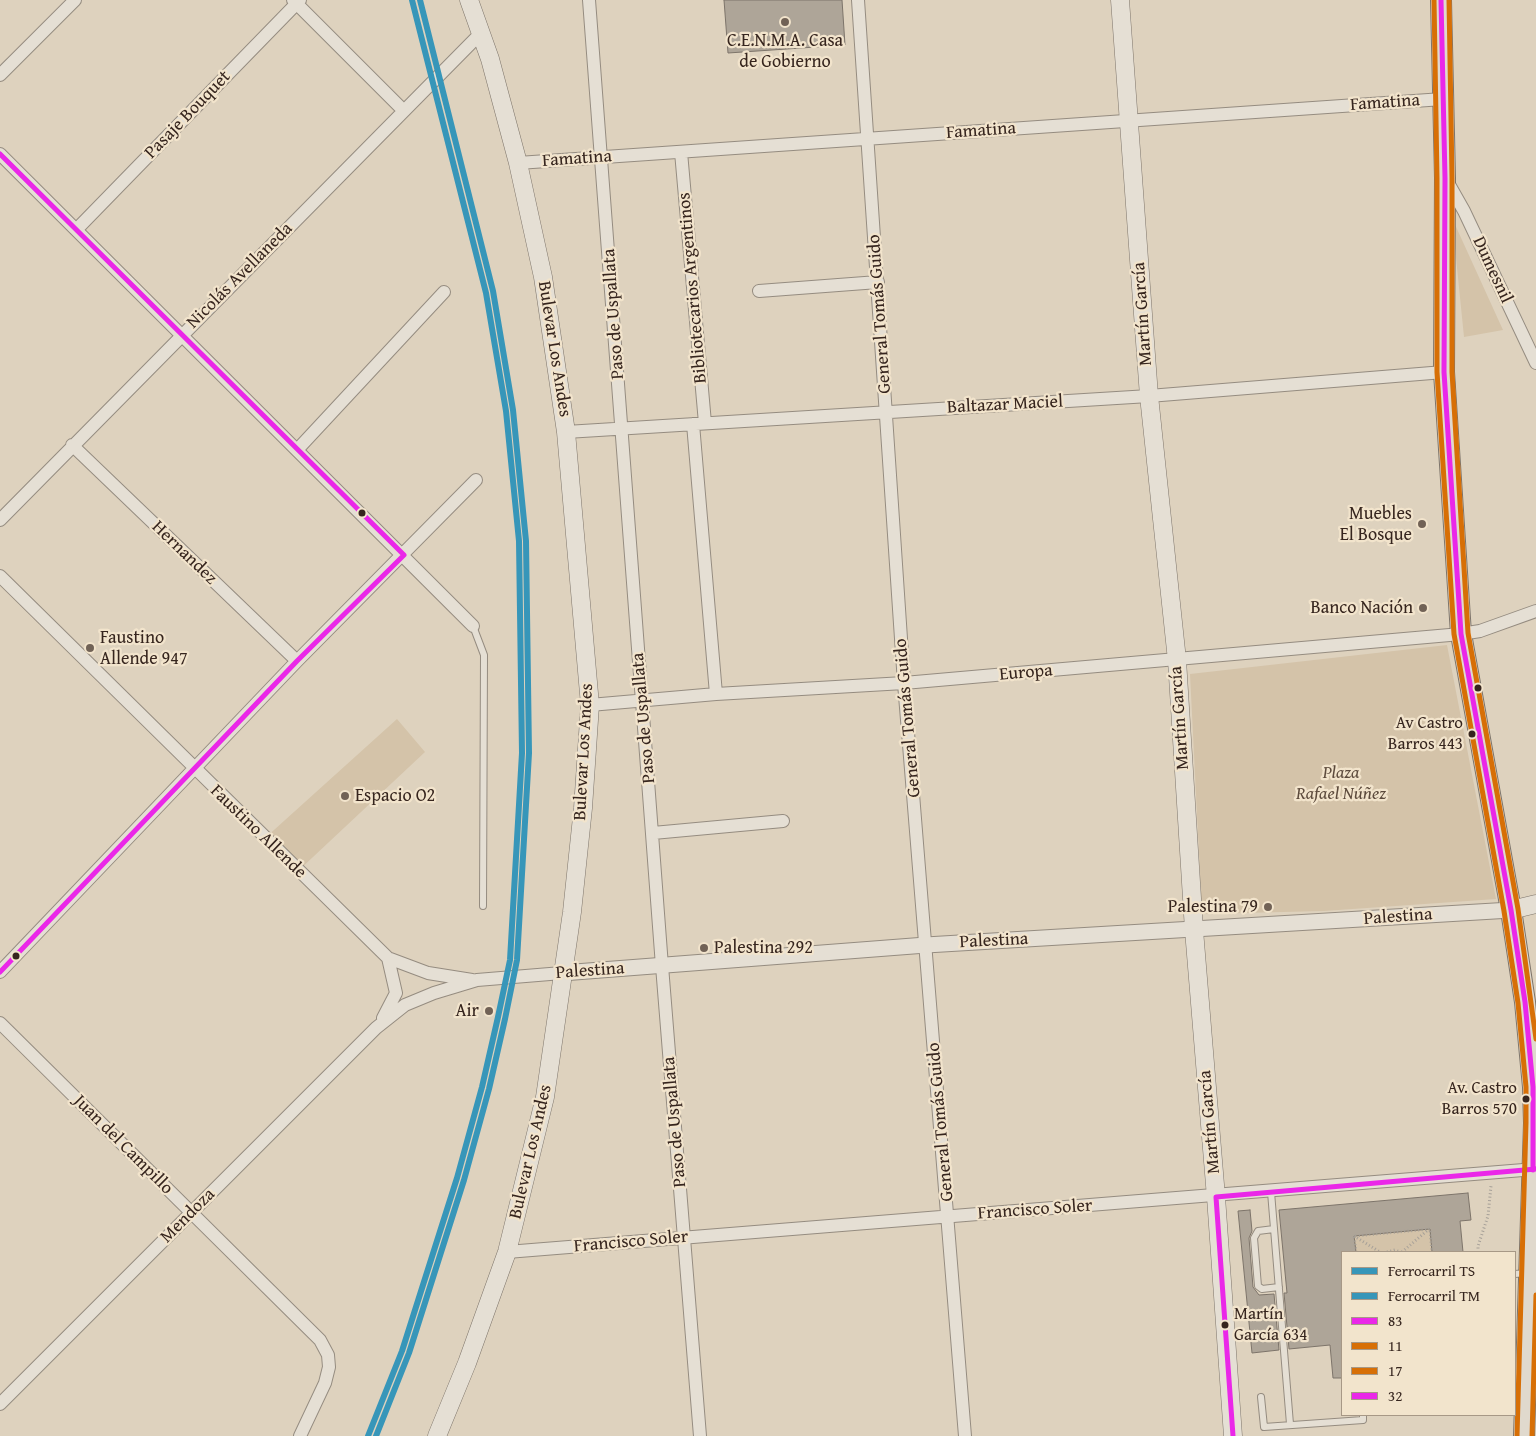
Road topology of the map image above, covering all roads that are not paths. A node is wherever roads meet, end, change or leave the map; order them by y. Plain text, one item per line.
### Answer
1 (75, 0) edge
2 (469, 0) edge
3 (589, 0) edge
4 (858, 0) edge
5 (1120, 0) edge
6 (1441, 0) edge
7 (296, 1) edge
8 (481, 33) junction
9 (0, 75) edge
10 (1444, 99) junction
11 (404, 111) junction
12 (1129, 120) junction
13 (867, 139) junction
14 (681, 152) junction
15 (0, 154) edge
16 (602, 157) junction
17 (518, 163) junction
18 (1444, 178) junction
19 (76, 230) junction
20 (878, 282) junction
21 (759, 291) dead end
22 (444, 292) dead end
23 (182, 335) junction
24 (1536, 363) edge
25 (1444, 372) junction
26 (1149, 396) junction
27 (887, 412) junction
28 (699, 424) junction
29 (623, 429) junction
30 (566, 432) junction
31 (72, 445) junction
32 (297, 450) junction
33 (476, 480) dead end
34 (0, 520) edge
35 (404, 555) junction
36 (0, 576) edge
37 (1536, 611) edge
38 (473, 626) joint
39 (1461, 634) junction
40 (1176, 660) junction
41 (297, 662) junction
42 (904, 684) junction
43 (716, 694) junction
44 (642, 701) junction
45 (590, 705) junction
46 (194, 769) junction
47 (783, 821) dead end
48 (653, 833) junction
49 (1536, 904) edge
50 (483, 906) dead end
51 (1511, 910) junction
52 (1194, 930) junction
53 (926, 945) junction
54 (388, 958) junction
55 (662, 966) junction
56 (0, 972) edge
57 (562, 974) junction
58 (477, 980) junction
59 (0, 1023) edge
60 (376, 1028) junction
61 (1535, 1170) edge
62 (1271, 1192) junction
63 (1216, 1197) junction
64 (192, 1213) junction
65 (948, 1216) junction
66 (1274, 1229) junction
67 (685, 1237) junction
68 (507, 1252) junction
69 (1522, 1273) edge
70 (1279, 1287) junction
71 (1261, 1397) dead end
72 (0, 1404) edge
73 (1363, 1416) edge
74 (1290, 1424) junction
75 (300, 1436) edge
76 (438, 1436) edge
77 (700, 1436) edge
78 (965, 1436) edge
79 (1233, 1436) edge
80 (1524, 1436) edge

1 - 9 street
2 - 8 main road, Bulevar Los Andes
3 - 16 street, Paso de Uspallata
4 - 13 street, General Tomás Guido
5 - 12 main road, Martín García
6 - 10 main road
7 - 11 street
7 - 19 street, Pasaje Bouquet
8 - 11 street, Nicolás Avellaneda
8 - 17 main road, Bulevar Los Andes
10 - 12 street, Famatina
10 - 18 main road
11 - 23 street, Nicolás Avellaneda
12 - 13 street, Famatina
12 - 26 main road, Martín García
13 - 14 street, Famatina
13 - 20 street, General Tomás Guido
14 - 16 street, Famatina
14 - 28 street, Bibliotecarios Argentinos
15 - 19 street
16 - 17 street, Famatina
16 - 29 street, Paso de Uspallata
17 - 30 main road, Bulevar Los Andes
18 - 24 street, Dumesnil
18 - 25 main road
19 - 23 street
20 - 21 street
20 - 27 street, General Tomás Guido
22 - 32 street
23 - 31 street, Nicolás Avellaneda
23 - 32 street
25 - 26 street, Baltazar Maciel
25 - 39 main road
26 - 27 street, Baltazar Maciel
26 - 40 main road, Martín García
27 - 28 street, Baltazar Maciel
27 - 42 street, General Tomás Guido
28 - 29 street, Baltazar Maciel
28 - 43 street, Bibliotecarios Argentinos
29 - 30 street, Baltazar Maciel
29 - 44 street, Paso de Uspallata
30 - 45 main road, Bulevar Los Andes
31 - 34 street, Nicolás Avellaneda
31 - 41 street, Hernandez
32 - 35 street
33 - 35 street
35 - 38 street
35 - 41 street
36 - 46 street, Faustino Allende
37 - 39 street, Europa
38 - 50 lane
39 - 40 street, Europa
39 - 51 main road
40 - 42 street, Europa
40 - 52 main road, Martín García
41 - 46 street
42 - 43 street, Europa
42 - 53 street, General Tomás Guido
43 - 44 street, Europa
44 - 45 street, Europa
44 - 48 street, Paso de Uspallata
45 - 57 main road, Bulevar Los Andes
46 - 54 street, Faustino Allende
46 - 56 street
47 - 48 street
48 - 55 street, Paso de Uspallata
49 - 51 main road
51 - 52 street, Palestina
51 - 61 main road
52 - 53 street, Palestina
52 - 63 main road, Martín García
53 - 55 street, Palestina
53 - 65 street, General Tomás Guido
54 - 58 street, Faustino Allende
54 - 60 street, Mendoza
55 - 57 street, Palestina
55 - 67 street, Paso de Uspallata
57 - 58 street, Palestina
57 - 68 main road, Bulevar Los Andes
58 - 60 street, Mendoza
59 - 64 street, Juan del Campillo
60 - 64 street, Mendoza
61 - 62 street, Francisco Soler
61 - 69 main road
62 - 63 street, Francisco Soler
62 - 66 lane
63 - 65 street, Francisco Soler
63 - 79 main road, Martín García
64 - 72 street, Mendoza
64 - 75 street, Juan del Campillo
65 - 67 street, Francisco Soler
65 - 78 street, General Tomás Guido
66 - 70 lane
66 - 70 lane
67 - 68 street, Francisco Soler
67 - 77 street, Paso de Uspallata
68 - 76 main road, Bulevar Los Andes
69 - 80 main road
70 - 74 lane
71 - 74 lane
73 - 74 lane

